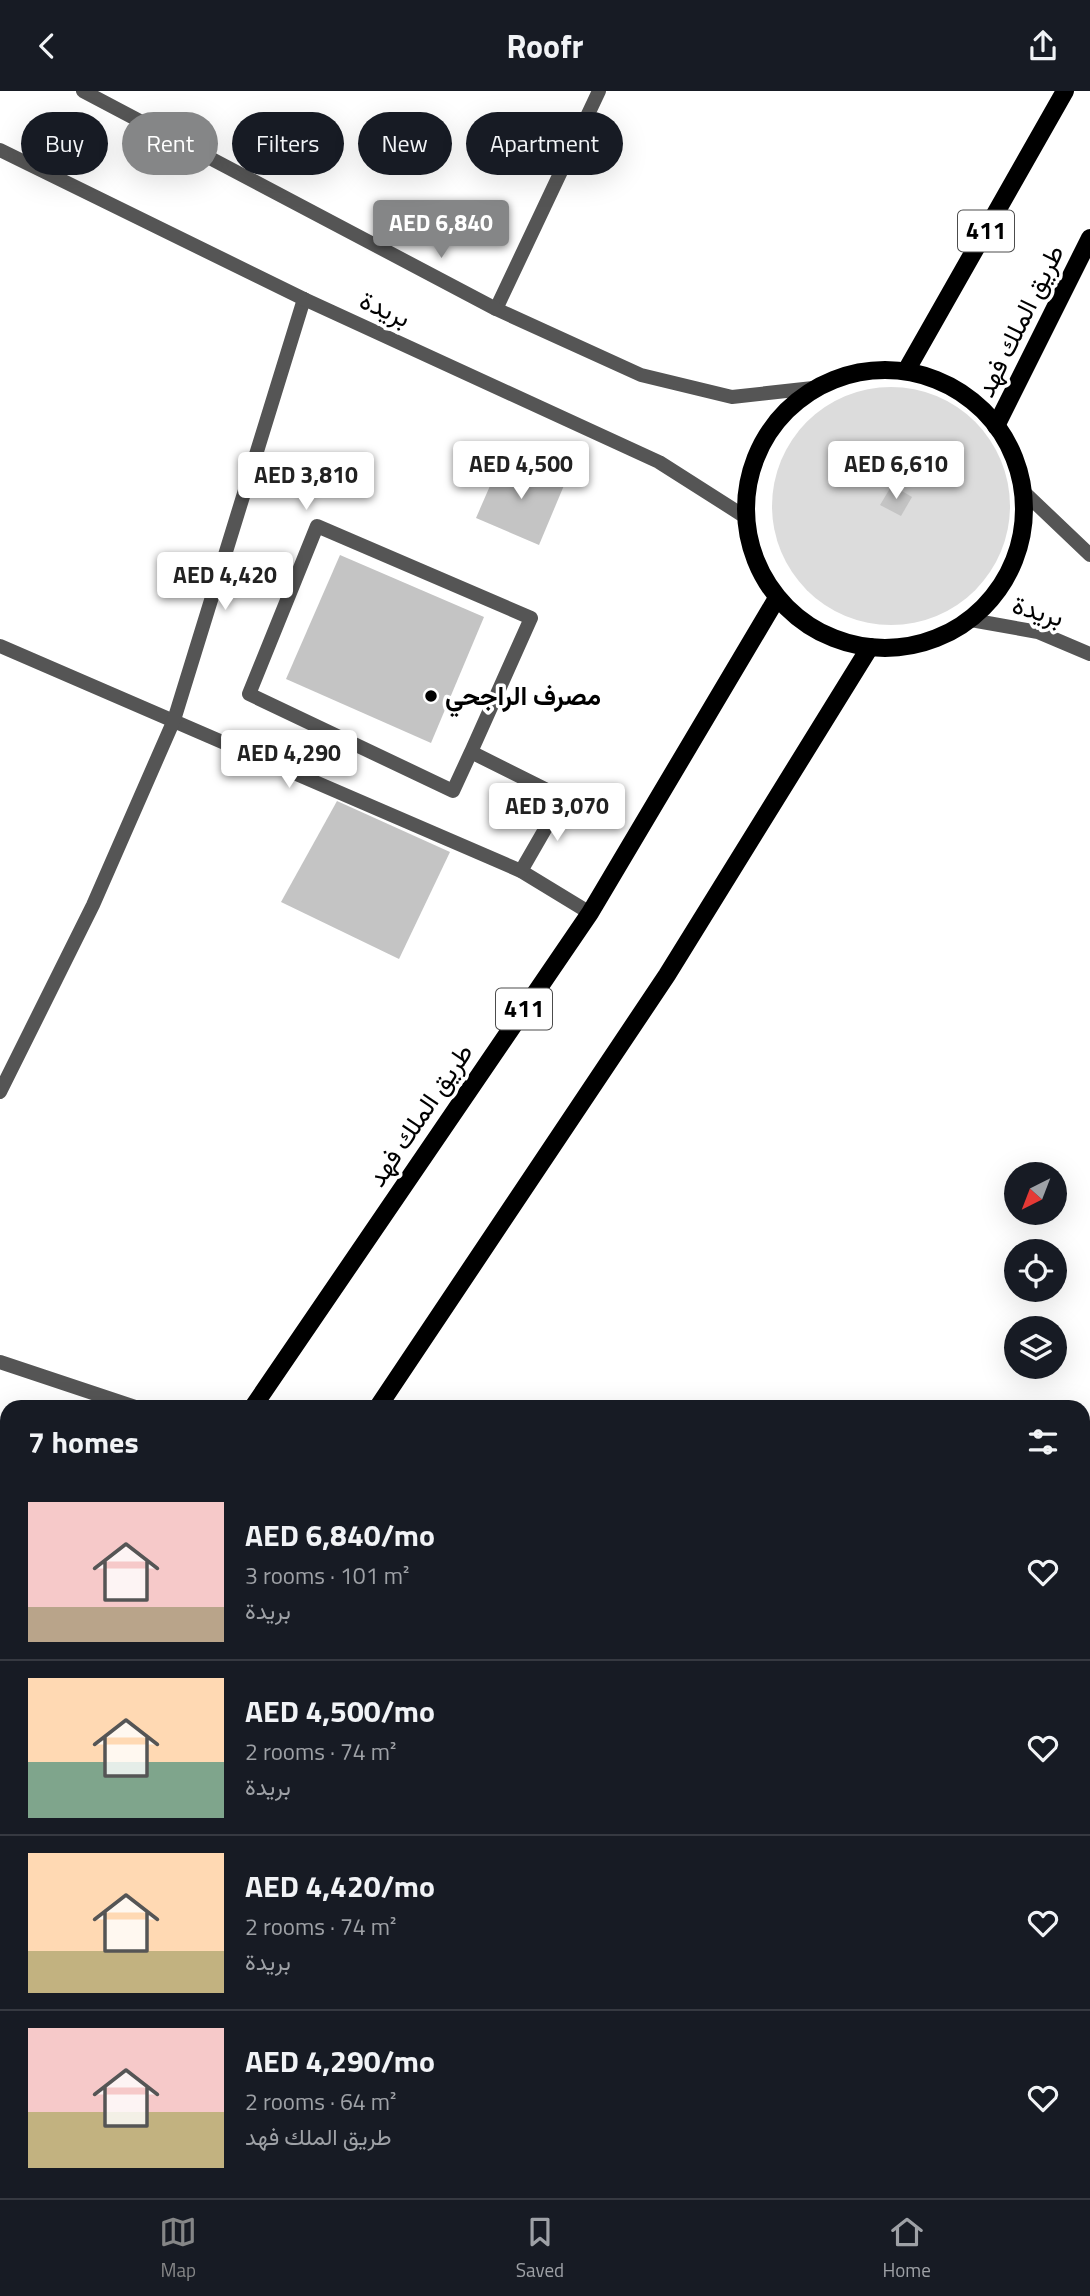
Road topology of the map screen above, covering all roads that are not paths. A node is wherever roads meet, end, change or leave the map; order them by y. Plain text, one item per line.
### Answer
1 (83, 91) edge
2 (598, 91) edge
3 (1065, 91) edge
4 (0, 149) edge
5 (1090, 238) edge
6 (304, 299) junction
7 (496, 309) junction
8 (906, 371) junction
9 (813, 388) junction
10 (996, 426) junction
11 (1025, 493) junction
12 (747, 518) junction
13 (1090, 555) edge
14 (777, 598) junction
15 (971, 620) junction
16 (0, 646) edge
17 (870, 647) junction
18 (1090, 654) edge
19 (173, 720) junction
20 (471, 752) junction
21 (521, 871) junction
22 (590, 912) junction
23 (0, 1092) edge
24 (0, 1361) edge
25 (114, 1400) edge
26 (258, 1400) edge
27 (384, 1400) edge

1 - 7 street, بريدة
2 - 7 street
3 - 8 main road, 411
4 - 6 street, بريدة
5 - 10 main road, طريق الملك فهد
6 - 12 street, بريدة
6 - 19 street
7 - 9 street, بريدة
8 - 9 main road
8 - 10 main road
9 - 12 main road
10 - 11 main road
11 - 13 street
11 - 15 main road
12 - 14 main road
14 - 17 main road
14 - 22 main road, طريق الملك فهد / 411
15 - 17 main road
15 - 18 street, بريدة
16 - 19 street
17 - 27 main road
19 - 21 street
19 - 23 street
20 - 20 street
20 - 21 street
21 - 22 street
22 - 26 main road, طريق الملك فهد / 411
24 - 25 street

